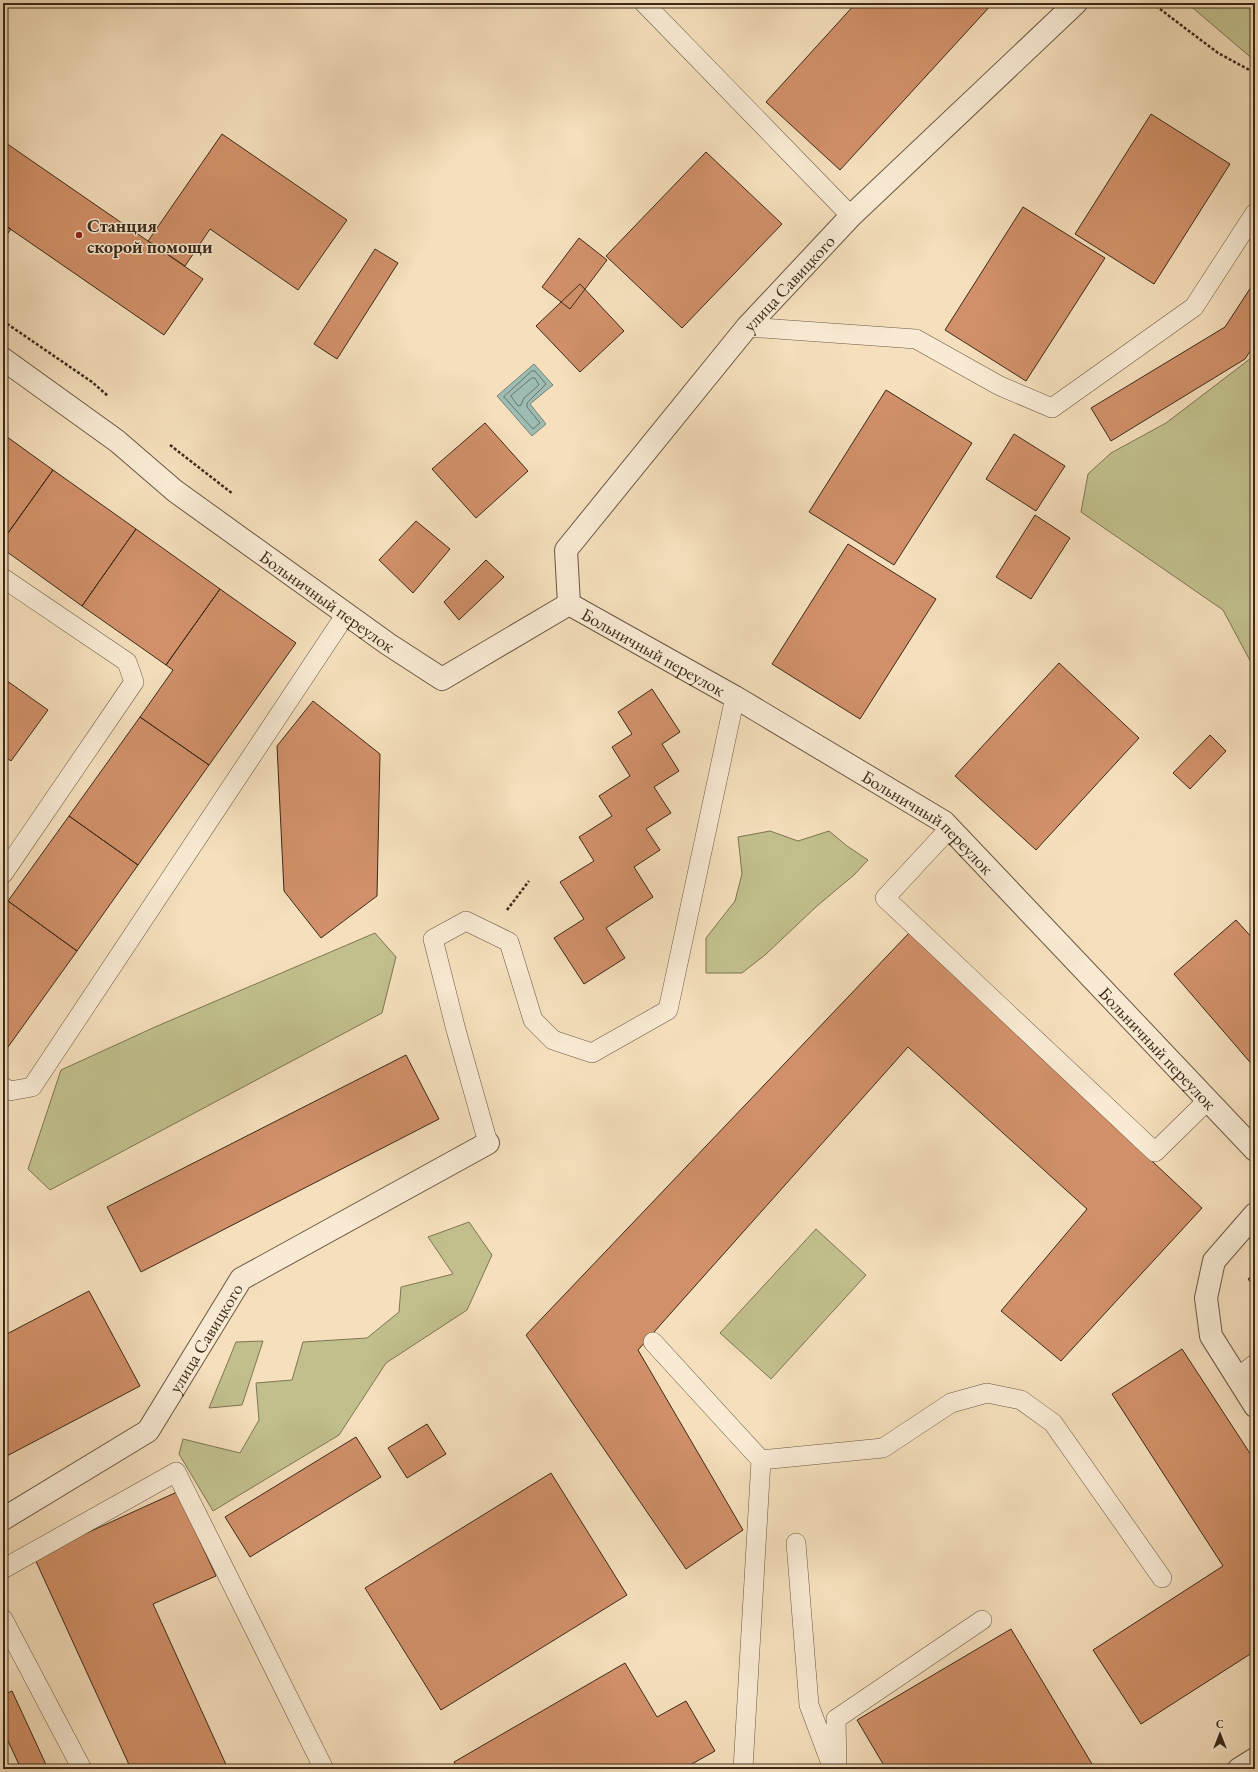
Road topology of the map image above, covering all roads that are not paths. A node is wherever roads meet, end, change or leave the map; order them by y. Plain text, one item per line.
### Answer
1 (644, 3) edge
2 (1076, 3) edge
3 (1255, 213) edge
4 (852, 216) junction
5 (747, 327) junction
6 (3, 359) edge
7 (3, 578) edge
8 (569, 604) junction
9 (346, 614) junction
10 (735, 697) junction
11 (950, 828) junction
12 (3, 874) edge
13 (3, 1087) edge
14 (1208, 1100) junction
15 (488, 1143) joint
16 (1255, 1150) edge
17 (1255, 1214) edge
18 (653, 1342) dead end
19 (1255, 1364) edge
20 (1237, 1378) junction
21 (1255, 1406) edge
22 (761, 1460) junction
23 (3, 1520) edge
24 (796, 1542) dead end
25 (3, 1569) edge
26 (1162, 1578) dead end
27 (3, 1619) edge
28 (982, 1620) dead end
29 (1255, 1759) edge
30 (82, 1769) edge
31 (324, 1769) edge
32 (743, 1769) edge
33 (833, 1769) edge
34 (838, 1769) edge
35 (1239, 1769) edge

1 - 4 lane
2 - 4 street, улица Савицкого
3 - 5 lane
4 - 5 street, улица Савицкого
5 - 8 street, улица Савицкого
6 - 9 street, Больничный переулок
7 - 12 lane
8 - 9 street, Больничный переулок
8 - 10 street, Больничный переулок
9 - 13 lane
10 - 11 street, Больничный переулок
10 - 15 lane
11 - 14 street, Больничный переулок
11 - 14 lane
14 - 16 street, Больничный переулок
15 - 23 street, улица Савицкого
17 - 20 street
18 - 22 lane
19 - 20 lane
20 - 21 street
22 - 26 lane
22 - 32 lane
24 - 33 lane
25 - 31 lane
27 - 30 lane
28 - 34 lane
29 - 35 street

